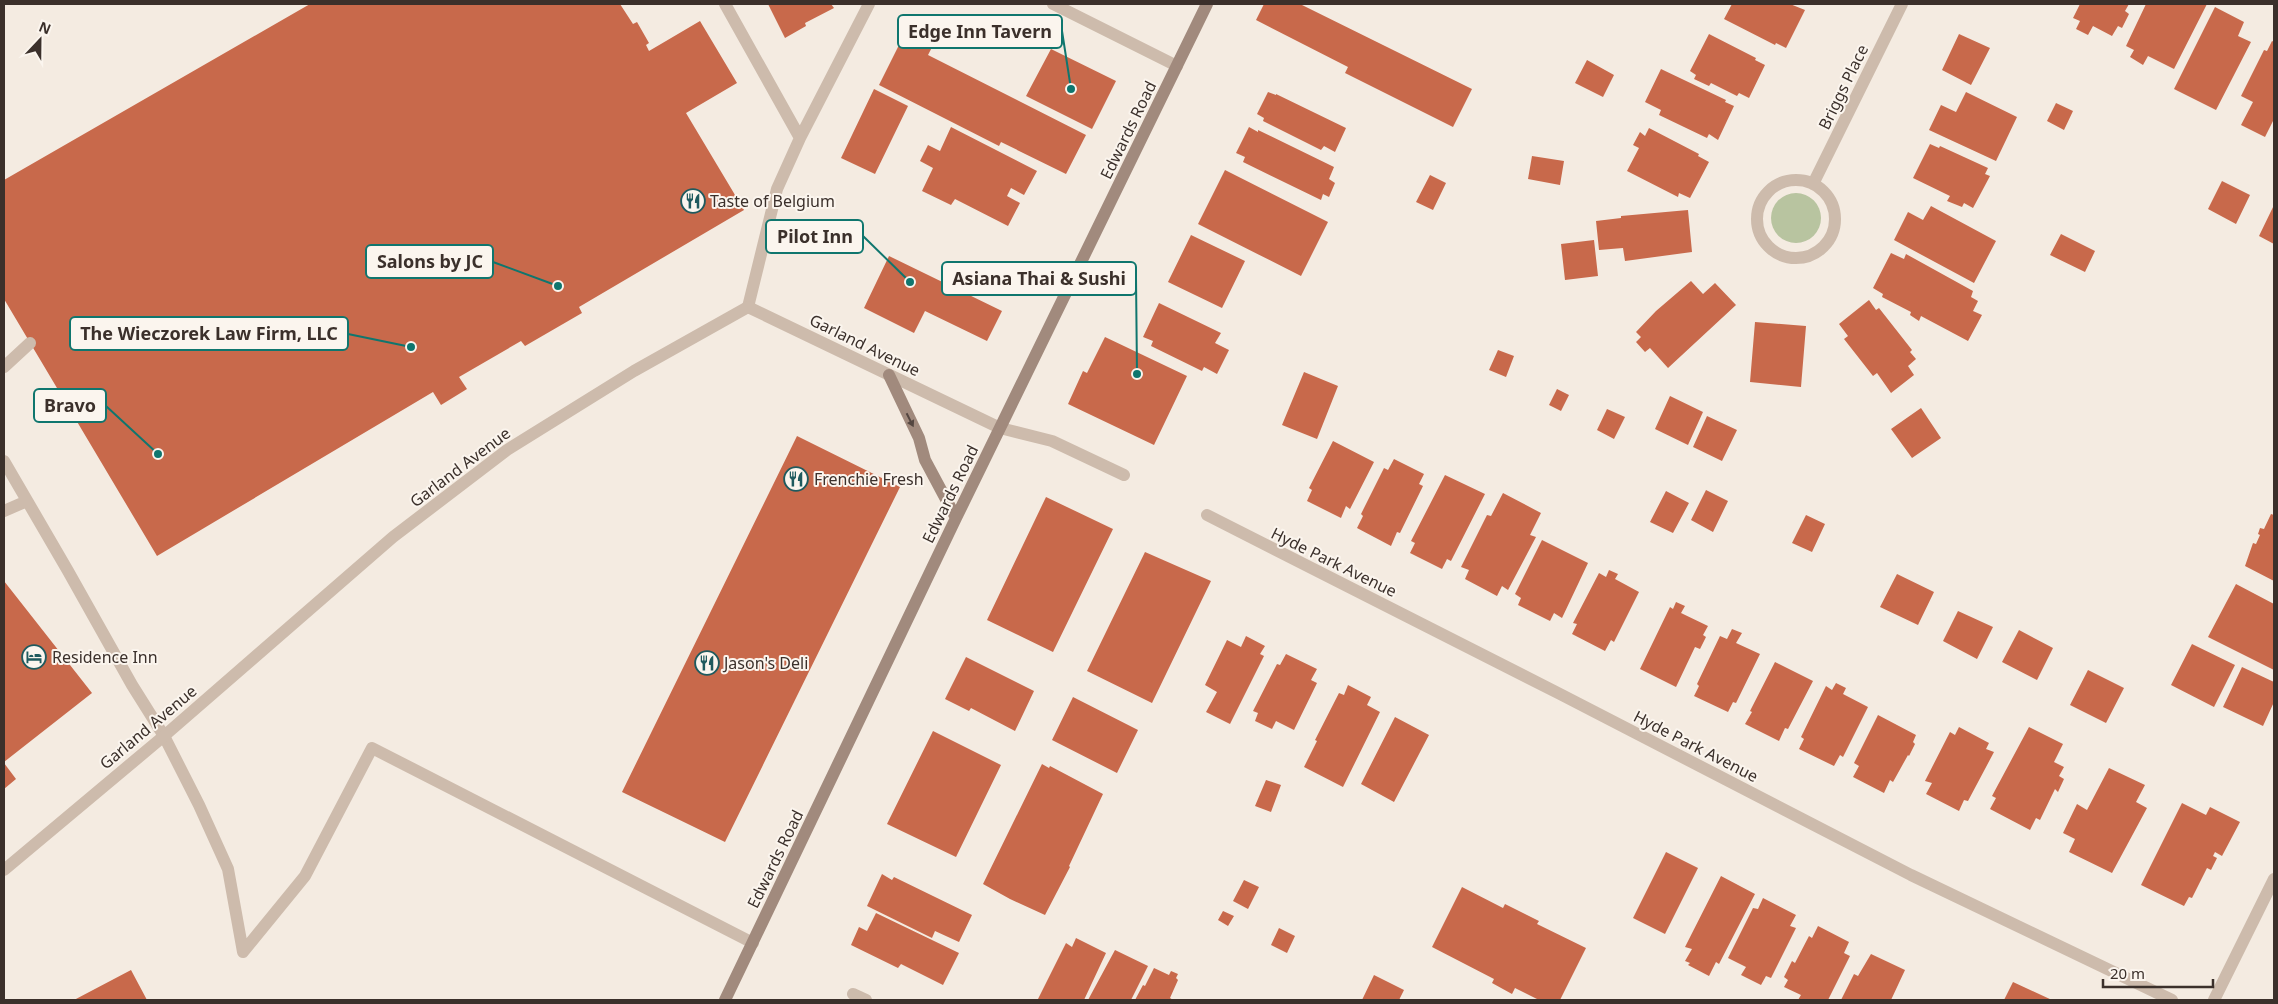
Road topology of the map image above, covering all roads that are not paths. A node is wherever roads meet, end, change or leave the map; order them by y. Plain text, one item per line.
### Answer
1 (725, 4) edge
2 (869, 4) edge
3 (1053, 4) edge
4 (1207, 4) edge
5 (1902, 4) edge
6 (1177, 66) junction
7 (800, 138) junction
8 (1813, 184) junction
9 (748, 307) junction
10 (30, 343) dead end
11 (4, 367) edge
12 (889, 375) junction
13 (1000, 428) junction
14 (4, 461) edge
15 (1124, 475) dead end
16 (28, 501) junction
17 (4, 511) edge
18 (1207, 516) dead end
19 (956, 518) junction
20 (164, 736) junction
21 (4, 870) edge
22 (2274, 879) edge
23 (753, 943) junction
24 (854, 994) dead end
25 (725, 1000) edge
26 (866, 1000) edge
27 (2172, 1000) edge
28 (2214, 1000) edge

1 - 7 street
2 - 7 street
3 - 6 street
4 - 6 main road, Edwards Road
5 - 8 street, Briggs Place
6 - 13 main road, Edwards Road
7 - 9 street
8 - 8 street
9 - 12 street, Garland Avenue
9 - 20 street, Garland Avenue
10 - 11 street
12 - 13 street, Garland Avenue
12 -> 19 main road
13 - 15 street
13 - 19 main road, Edwards Road
14 - 16 street
16 - 17 street
16 - 20 street
18 - 27 street, Hyde Park Avenue
19 - 23 main road, Edwards Road
20 - 21 street, Garland Avenue
20 - 23 street
22 - 28 street
23 - 25 main road, Edwards Road
24 - 26 street

